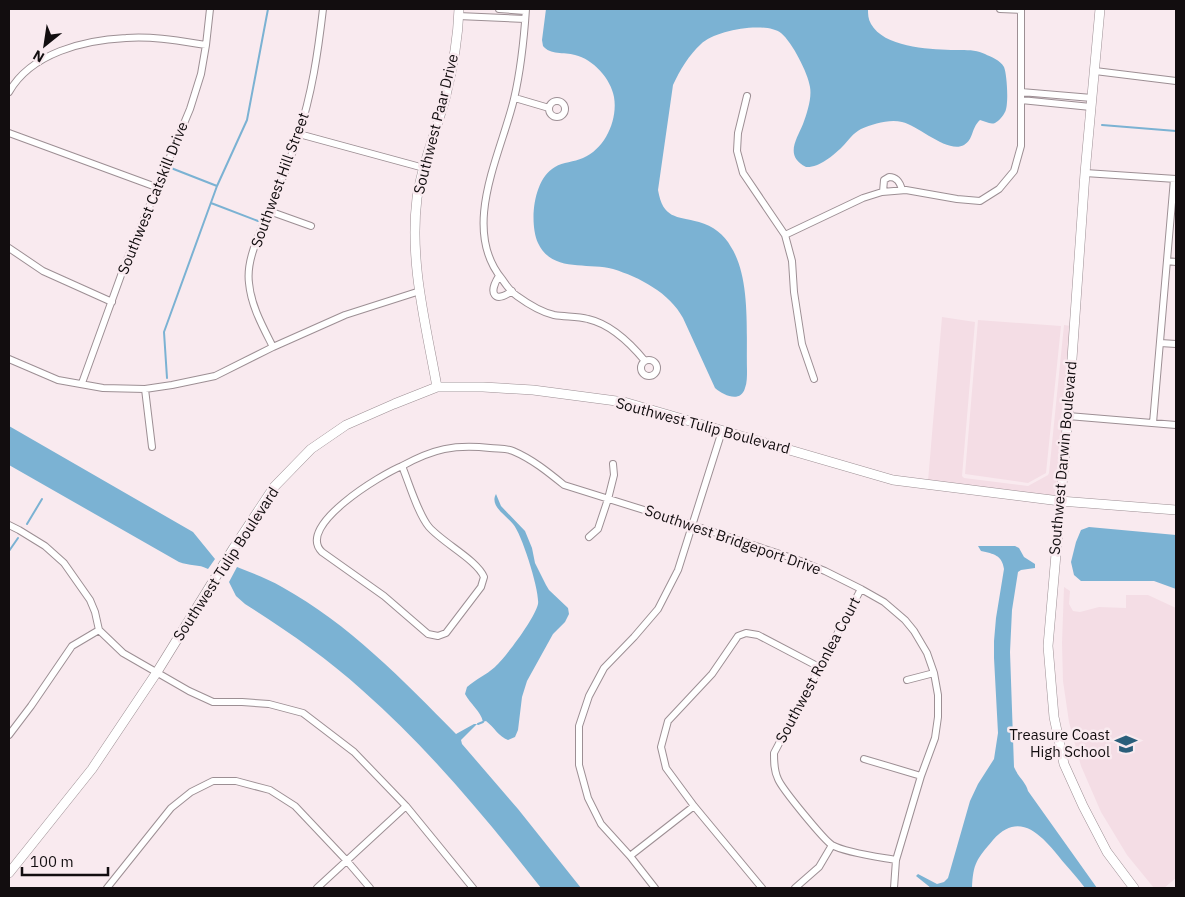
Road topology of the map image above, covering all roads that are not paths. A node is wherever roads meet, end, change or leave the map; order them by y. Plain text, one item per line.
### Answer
1 (210, 9) edge
2 (323, 9) edge
3 (499, 9) edge
4 (1000, 9) edge
5 (1100, 9) edge
6 (526, 10) edge
7 (1021, 10) edge
8 (459, 12) edge
9 (525, 19) junction
10 (206, 45) junction
11 (1095, 71) junction
12 (1176, 81) edge
13 (9, 92) edge
14 (1021, 92) junction
15 (1051, 95) junction
16 (747, 96) dead end
17 (514, 98) junction
18 (1092, 98) junction
19 (1021, 100) junction
20 (1051, 103) junction
21 (1091, 107) junction
22 (549, 108) dead end
23 (9, 133) edge
24 (299, 134) junction
25 (424, 168) junction
26 (1085, 173) junction
27 (1175, 179) edge
28 (156, 187) junction
29 (902, 190) junction
30 (883, 192) junction
31 (269, 211) junction
32 (311, 226) dead end
33 (785, 235) junction
34 (9, 248) edge
35 (1167, 261) junction
36 (1176, 262) edge
37 (499, 276) junction
38 (420, 291) junction
39 (512, 291) junction
40 (112, 302) junction
41 (1160, 343) junction
42 (1176, 344) edge
43 (273, 347) junction
44 (9, 359) edge
45 (645, 361) dead end
46 (814, 379) dead end
47 (82, 383) junction
48 (437, 388) junction
49 (146, 389) junction
50 (1068, 416) junction
51 (1153, 423) junction
52 (1176, 425) edge
53 (722, 430) junction
54 (152, 447) dead end
55 (613, 464) dead end
56 (402, 466) junction
57 (608, 499) junction
58 (1060, 501) junction
59 (1176, 510) edge
60 (9, 525) edge
61 (692, 525) junction
62 (588, 537) dead end
63 (861, 589) junction
64 (99, 630) junction
65 (819, 667) junction
66 (157, 672) junction
67 (934, 673) junction
68 (907, 680) dead end
69 (9, 735) edge
70 (864, 759) dead end
71 (921, 776) junction
72 (406, 806) junction
73 (694, 806) junction
74 (832, 845) junction
75 (630, 856) junction
76 (896, 860) junction
77 (347, 861) junction
78 (9, 872) edge
79 (107, 888) edge
80 (317, 888) edge
81 (370, 888) edge
82 (473, 888) edge
83 (655, 888) edge
84 (762, 888) edge
85 (795, 888) edge
86 (894, 888) edge
87 (1134, 888) edge

1 - 10 street, Southwest Catskill Drive
2 - 24 street, Southwest Hill Street
3 - 6 street
4 - 7 street
5 - 11 street, Southwest Darwin Boulevard
6 - 9 street
7 - 14 street
8 - 9 street
8 - 25 street, Southwest Paar Drive
9 - 17 street
10 - 13 street
10 - 28 street, Southwest Catskill Drive
11 - 12 street
11 - 18 street, Southwest Darwin Boulevard
14 - 15 street
14 - 19 street
15 - 18 street
15 - 20 street
16 - 33 street
17 - 22 street
17 - 37 street
18 - 21 street, Southwest Darwin Boulevard
19 - 20 street
19 - 29 street
20 - 21 street
21 - 26 street, Southwest Darwin Boulevard
23 - 28 street
24 - 25 street
24 - 31 street, Southwest Hill Street
25 - 38 street, Southwest Paar Drive
26 - 27 street
26 - 50 street, Southwest Darwin Boulevard
27 - 35 street
28 - 40 street, Southwest Catskill Drive
29 - 30 street
29 - 30 street
30 - 33 street
31 - 32 street
31 - 43 street, Southwest Hill Street
33 - 46 street
34 - 40 street
35 - 36 street
35 - 41 street
37 - 39 street
37 - 39 street
38 - 43 street
38 - 48 street, Southwest Paar Drive
39 - 45 street
40 - 47 street, Southwest Catskill Drive
41 - 42 street
41 - 51 street
43 - 49 street
44 - 47 street
47 - 49 street
48 - 53 street, Southwest Tulip Boulevard
48 - 66 street, Southwest Tulip Boulevard
49 - 54 street
50 - 51 street
50 - 58 street, Southwest Darwin Boulevard
51 - 52 street
53 - 58 street, Southwest Tulip Boulevard
53 - 61 street
55 - 57 street
56 - 56 street, Southwest Bridgeport Drive
56 - 57 street, Southwest Bridgeport Drive
57 - 61 street, Southwest Bridgeport Drive
57 - 62 street
58 - 59 street, Southwest Tulip Boulevard
58 - 87 street, Southwest Darwin Boulevard
60 - 64 street
61 - 63 street, Southwest Bridgeport Drive
61 - 75 street
63 - 65 street, Southwest Ronlea Court
63 - 67 street, Southwest Bridgeport Drive
64 - 66 street
64 - 69 street
65 - 73 street
65 - 74 street, Southwest Ronlea Court
66 - 72 street
66 - 78 street, Southwest Tulip Boulevard
67 - 68 street
67 - 71 street, Southwest Bridgeport Drive
70 - 71 street
71 - 76 street, Southwest Bridgeport Drive
72 - 77 street
72 - 82 street
73 - 75 street
73 - 84 street
74 - 76 street
74 - 85 street
75 - 83 street
76 - 86 street, Southwest Bridgeport Drive
77 - 79 street
77 - 80 street
77 - 81 street

